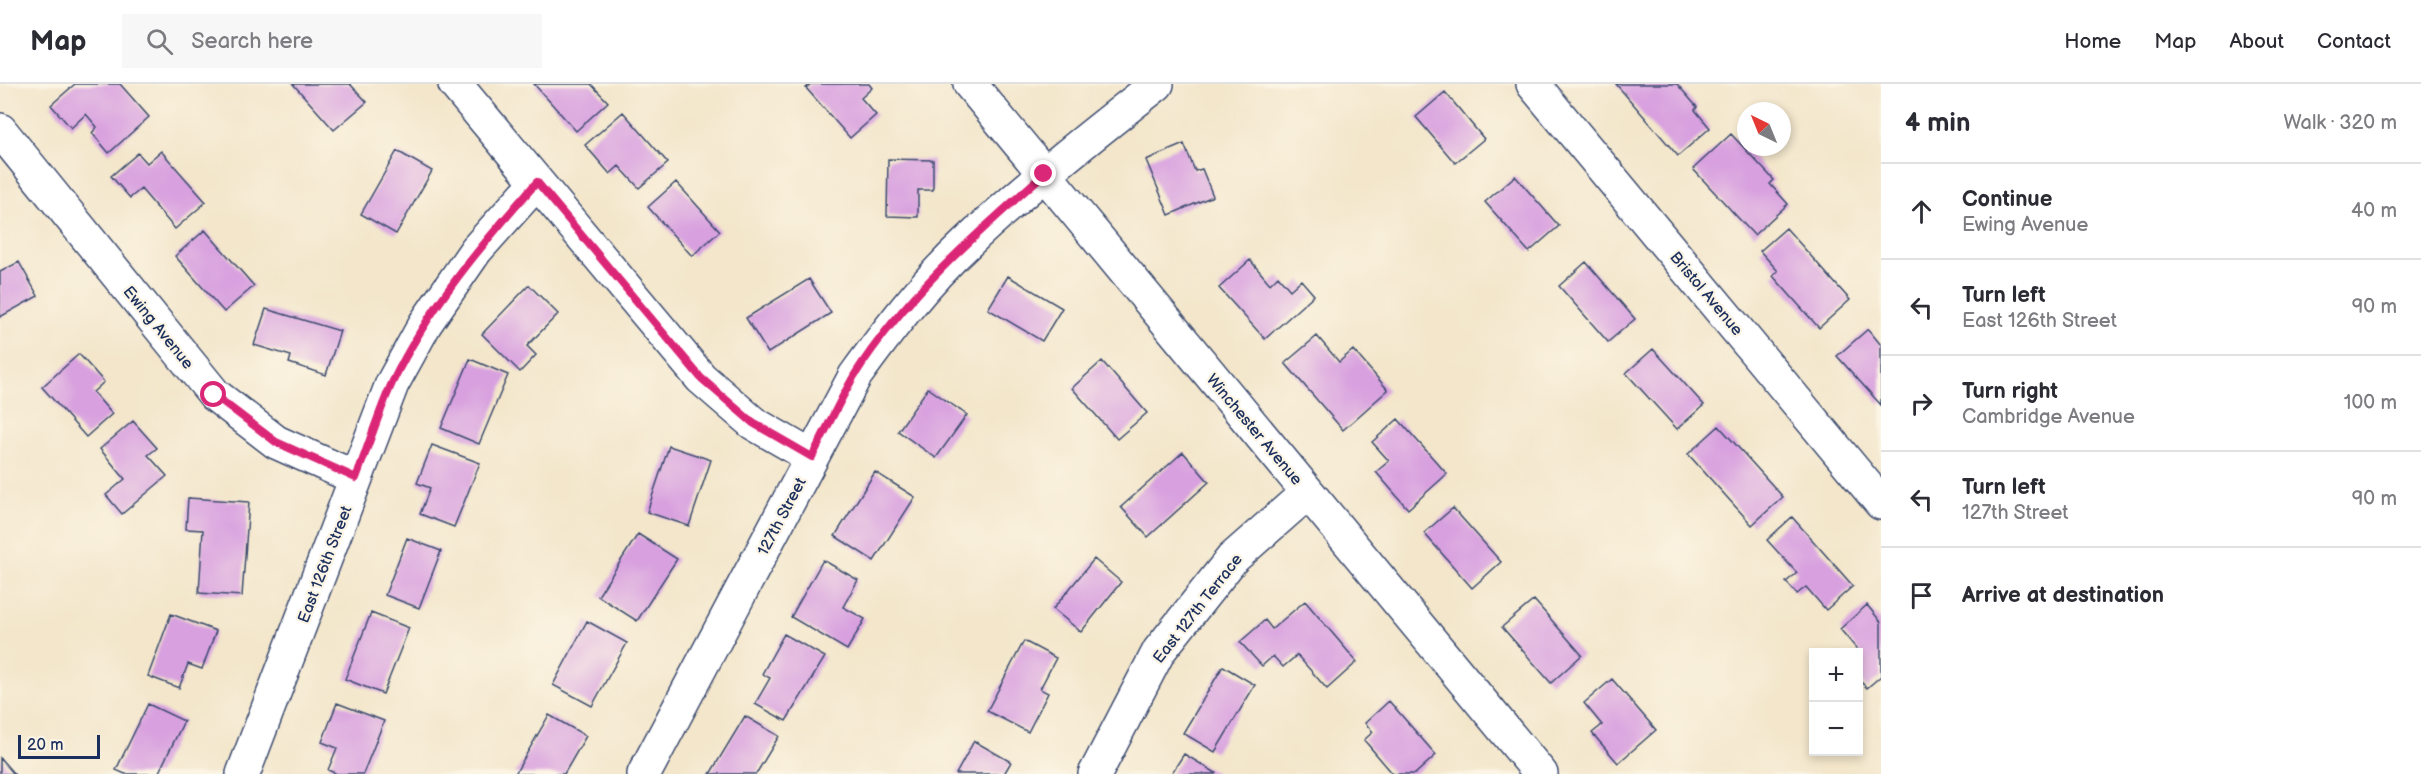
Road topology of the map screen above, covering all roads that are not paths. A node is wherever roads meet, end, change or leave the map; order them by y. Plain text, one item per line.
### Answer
1 (455, 84) edge
2 (970, 84) edge
3 (1157, 84) edge
4 (1533, 84) edge
5 (6, 151) edge
6 (1044, 174) junction
7 (537, 182) junction
8 (812, 457) junction
9 (356, 478) junction
10 (1307, 493) junction
11 (1881, 503) edge
12 (243, 774) edge
13 (644, 774) edge
14 (1095, 774) edge
15 (1541, 774) edge

1 - 7 street
2 - 6 street, Winchester Avenue
3 - 6 street, 127th Street
4 - 11 street, Bristol Avenue
5 - 9 street, Ewing Avenue
6 - 8 street, 127th Street
6 - 10 street, Winchester Avenue
7 - 8 street
7 - 9 street, East 126th Street
8 - 13 street, 127th Street
9 - 12 street, East 126th Street
10 - 14 street, East 127th Terrace
10 - 15 street, Winchester Avenue

